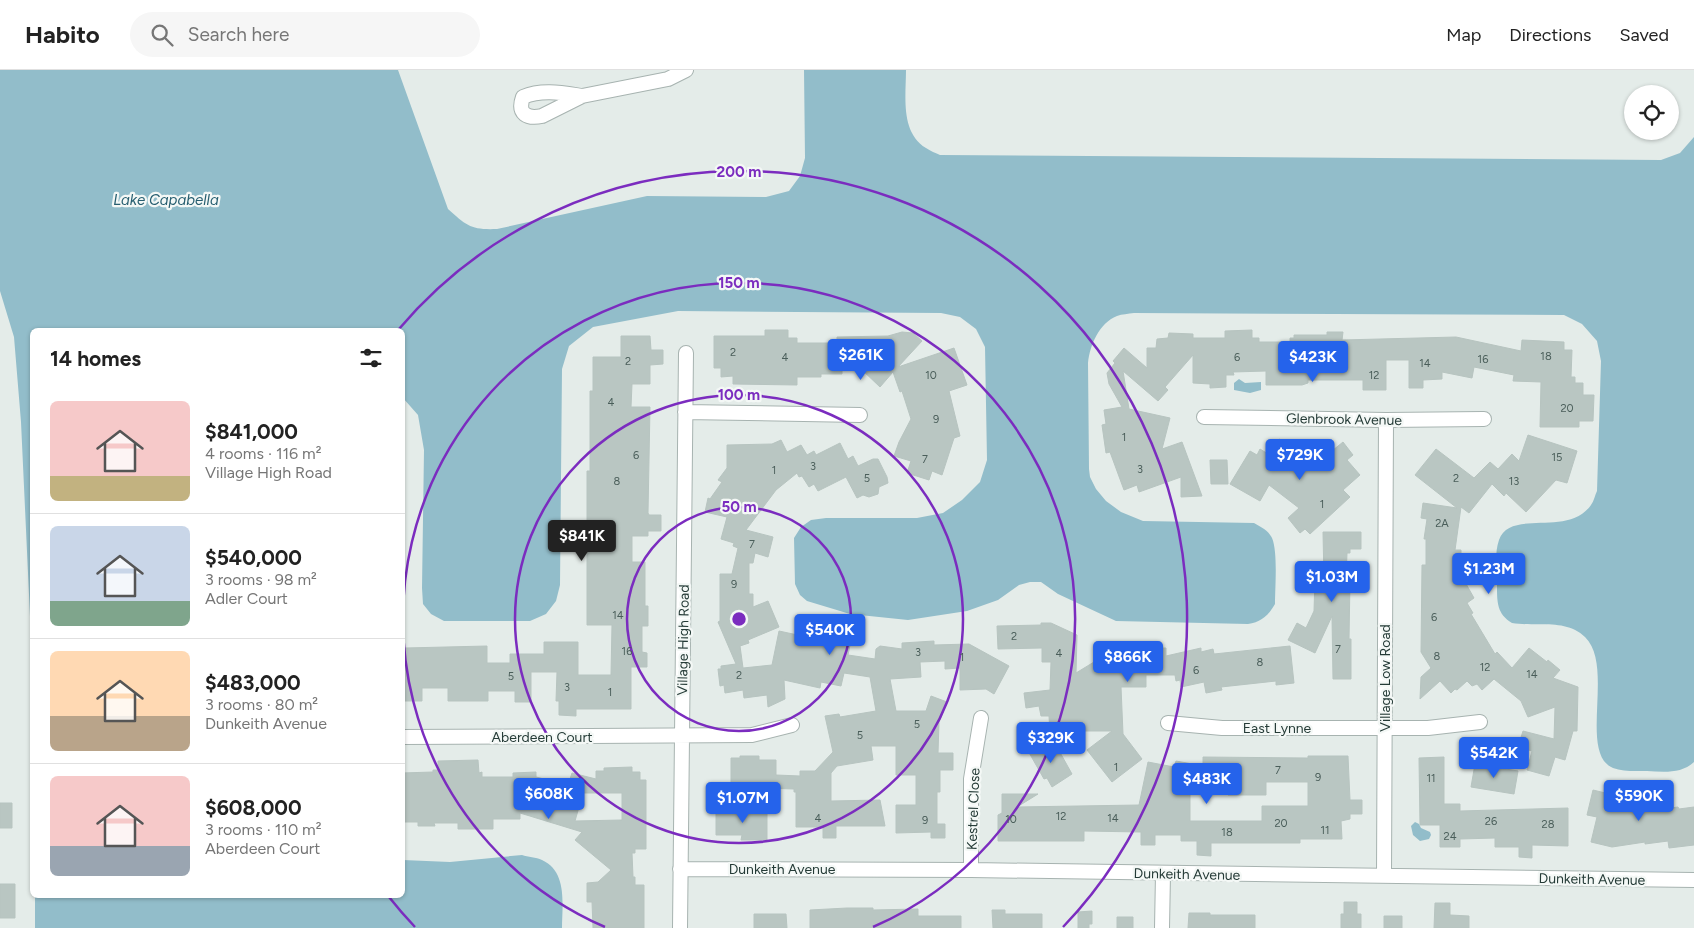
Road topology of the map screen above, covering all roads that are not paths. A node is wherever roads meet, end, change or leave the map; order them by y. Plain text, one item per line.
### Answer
1 (686, 70) edge
2 (582, 96) dead end
3 (686, 353) dead end
4 (686, 412) junction
5 (860, 415) dead end
6 (1204, 417) dead end
7 (1484, 419) dead end
8 (1386, 420) junction
9 (981, 718) dead end
10 (1480, 722) dead end
11 (1168, 723) dead end
12 (792, 725) dead end
13 (1385, 728) junction
14 (682, 736) junction
15 (405, 737) edge
16 (680, 869) junction
17 (971, 870) junction
18 (1163, 874) junction
19 (1384, 876) junction
20 (1694, 880) edge
21 (680, 928) edge
22 (1162, 928) edge

1 - 2 street
3 - 4 street, Village High Road
4 - 5 street
4 - 14 street, Village High Road
6 - 8 street, Glenbrook Avenue
7 - 8 street, Glenbrook Avenue
8 - 13 street, Village Low Road
9 - 17 street, Kestrel Close
10 - 13 street, East Lynne
11 - 13 street, East Lynne
12 - 14 street, Aberdeen Court
13 - 19 street, Village Low Road
14 - 15 street, Aberdeen Court
14 - 16 street, Village High Road
16 - 17 street, Dunkeith Avenue
16 - 21 street, Village High Road
17 - 18 street, Dunkeith Avenue
18 - 19 street, Dunkeith Avenue
18 - 22 street
19 - 20 street, Dunkeith Avenue

